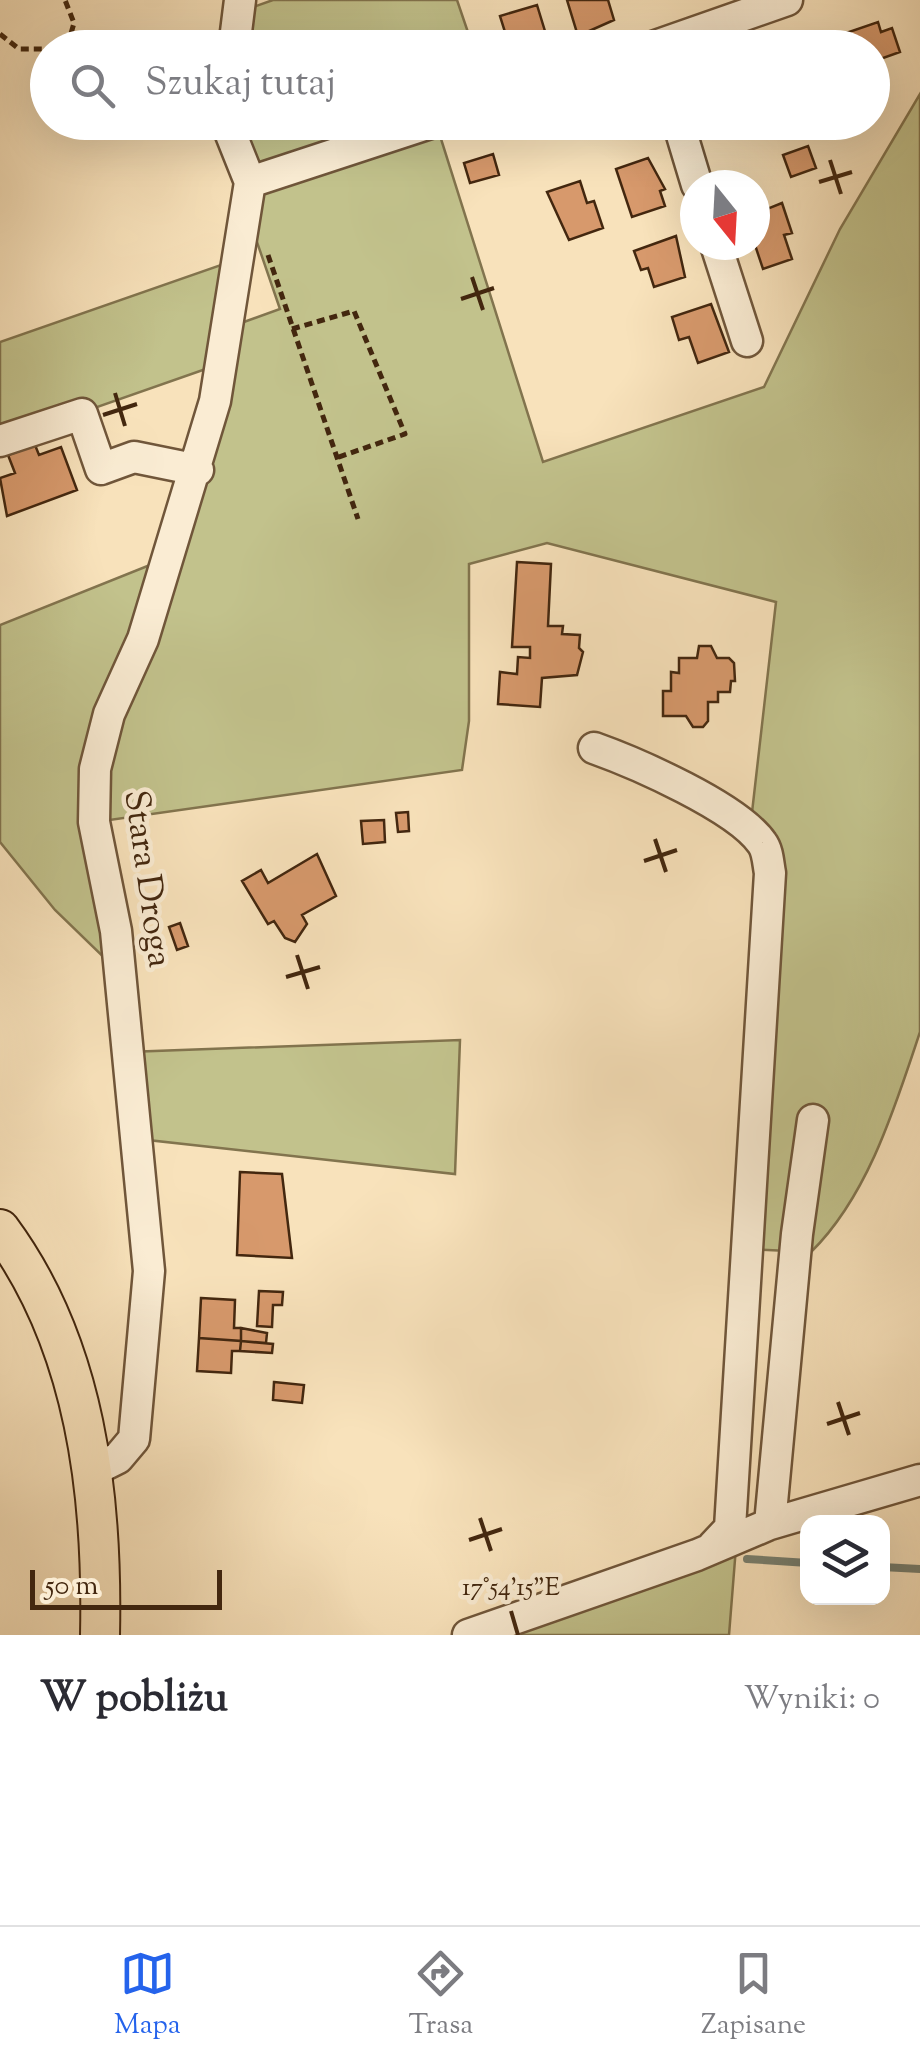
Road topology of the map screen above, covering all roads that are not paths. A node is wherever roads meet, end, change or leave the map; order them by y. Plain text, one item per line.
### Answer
1 (240, 0) edge
2 (787, 0) edge
3 (236, 30) edge
4 (701, 30) edge
5 (233, 140) edge
6 (378, 140) edge
7 (684, 140) edge
8 (693, 170) edge
9 (250, 182) junction
10 (721, 260) edge
11 (746, 341) dead end
12 (0, 440) edge
13 (198, 470) junction
14 (594, 748) dead end
15 (813, 1120) dead end
16 (0, 1229) edge
17 (94, 1470) junction
18 (920, 1480) edge
19 (770, 1524) junction
20 (713, 1546) junction
21 (100, 1635) edge
22 (468, 1635) edge

1 - 3 street
2 - 4 street
5 - 9 street
6 - 9 street
7 - 8 street
9 - 13 street, Stara Droga
10 - 11 street
12 - 13 street
13 - 17 street, Stara Droga
14 - 20 street
15 - 19 street
16 - 17 main road
17 - 21 main road
18 - 19 street
19 - 20 street
20 - 22 street

